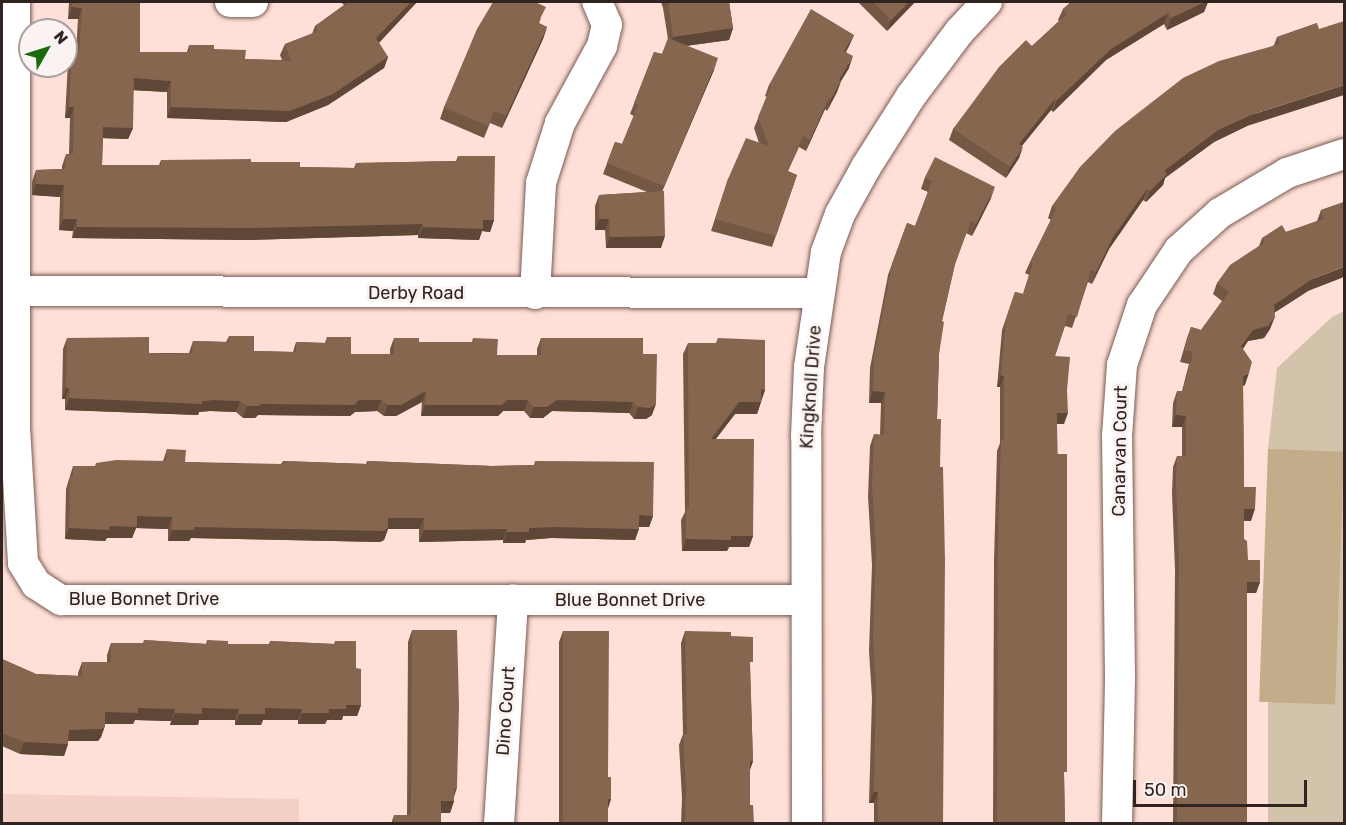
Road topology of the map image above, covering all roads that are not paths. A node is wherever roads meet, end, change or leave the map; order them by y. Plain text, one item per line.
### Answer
1 (15, 2) edge
2 (230, 2) edge
3 (253, 2) edge
4 (597, 2) edge
5 (987, 2) edge
6 (1344, 154) edge
7 (14, 291) junction
8 (818, 293) junction
9 (535, 294) junction
10 (513, 599) junction
11 (806, 600) junction
12 (499, 824) edge
13 (807, 824) edge
14 (1117, 824) edge

1 - 7 street, Blue Bonnet Drive
2 - 3 street
4 - 9 street
5 - 8 street, Kingknoll Drive
6 - 14 street, Canarvan Court
7 - 9 street, Derby Road
7 - 10 street, Blue Bonnet Drive
8 - 9 street, Derby Road
8 - 11 street, Kingknoll Drive
10 - 11 street, Blue Bonnet Drive
10 - 12 street, Dino Court
11 - 13 street, Kingknoll Drive

